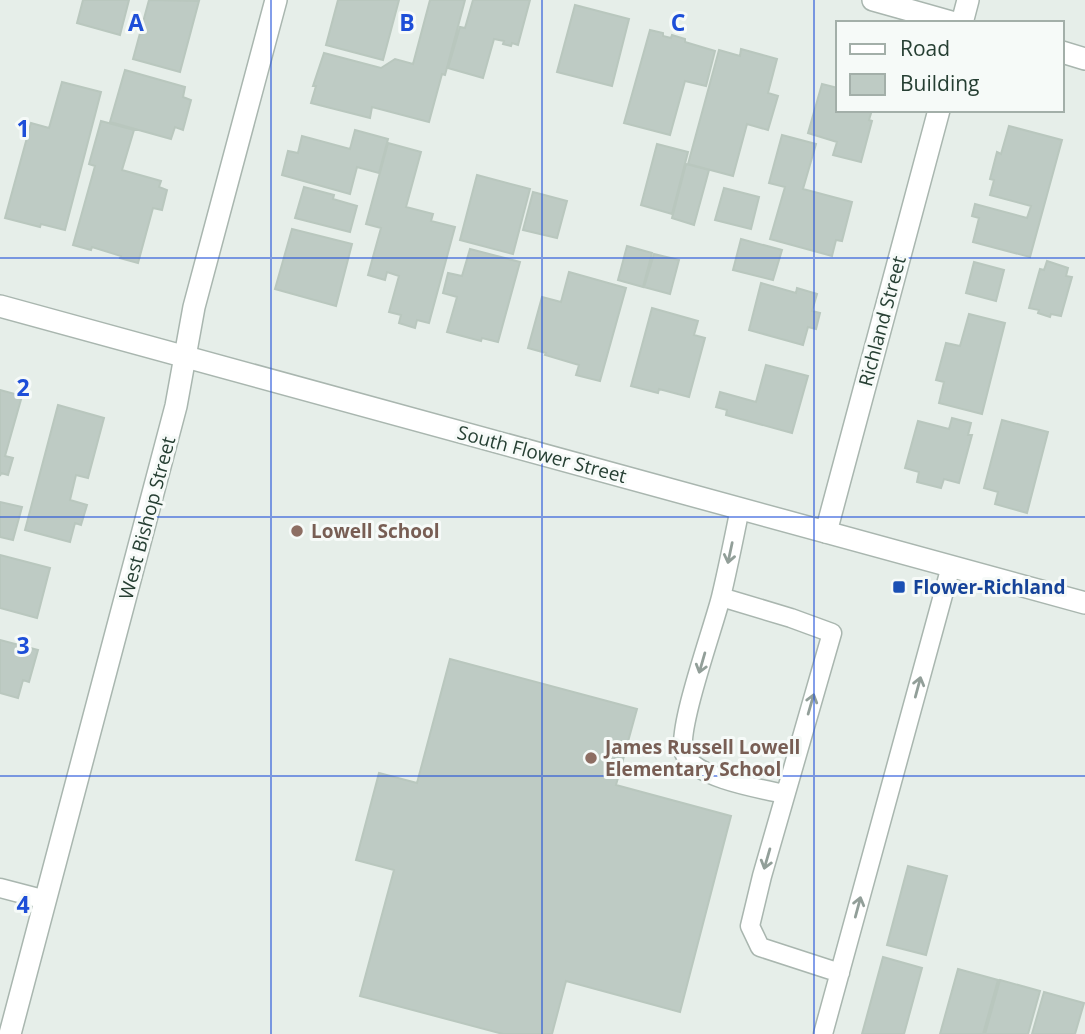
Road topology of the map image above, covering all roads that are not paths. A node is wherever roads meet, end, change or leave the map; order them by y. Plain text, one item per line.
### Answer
1 (276, 0) edge
2 (873, 0) edge
3 (968, 0) edge
4 (948, 21) edge
5 (963, 21) edge
6 (1064, 53) edge
7 (1085, 59) edge
8 (938, 112) edge
9 (0, 306) edge
10 (185, 357) junction
11 (740, 508) junction
12 (826, 532) junction
13 (951, 566) junction
14 (721, 597) junction
15 (1085, 603) edge
16 (785, 794) junction
17 (0, 888) edge
18 (46, 900) junction
19 (840, 973) junction
20 (10, 1034) edge
21 (823, 1034) edge

1 - 10 street, West Bishop Street
2 - 4 street
3 - 5 street
6 - 7 street
8 - 12 street, Richland Street
9 - 10 street, South Flower Street
10 - 11 street, South Flower Street
10 - 18 street, West Bishop Street
11 - 12 street, South Flower Street
11 -> 14 lane
12 - 13 street, South Flower Street
13 - 15 street, South Flower Street
19 -> 13 lane
14 -> 16 lane
16 -> 14 lane
16 -> 19 lane
17 - 18 lane
18 - 20 street, West Bishop Street
19 - 21 lane

